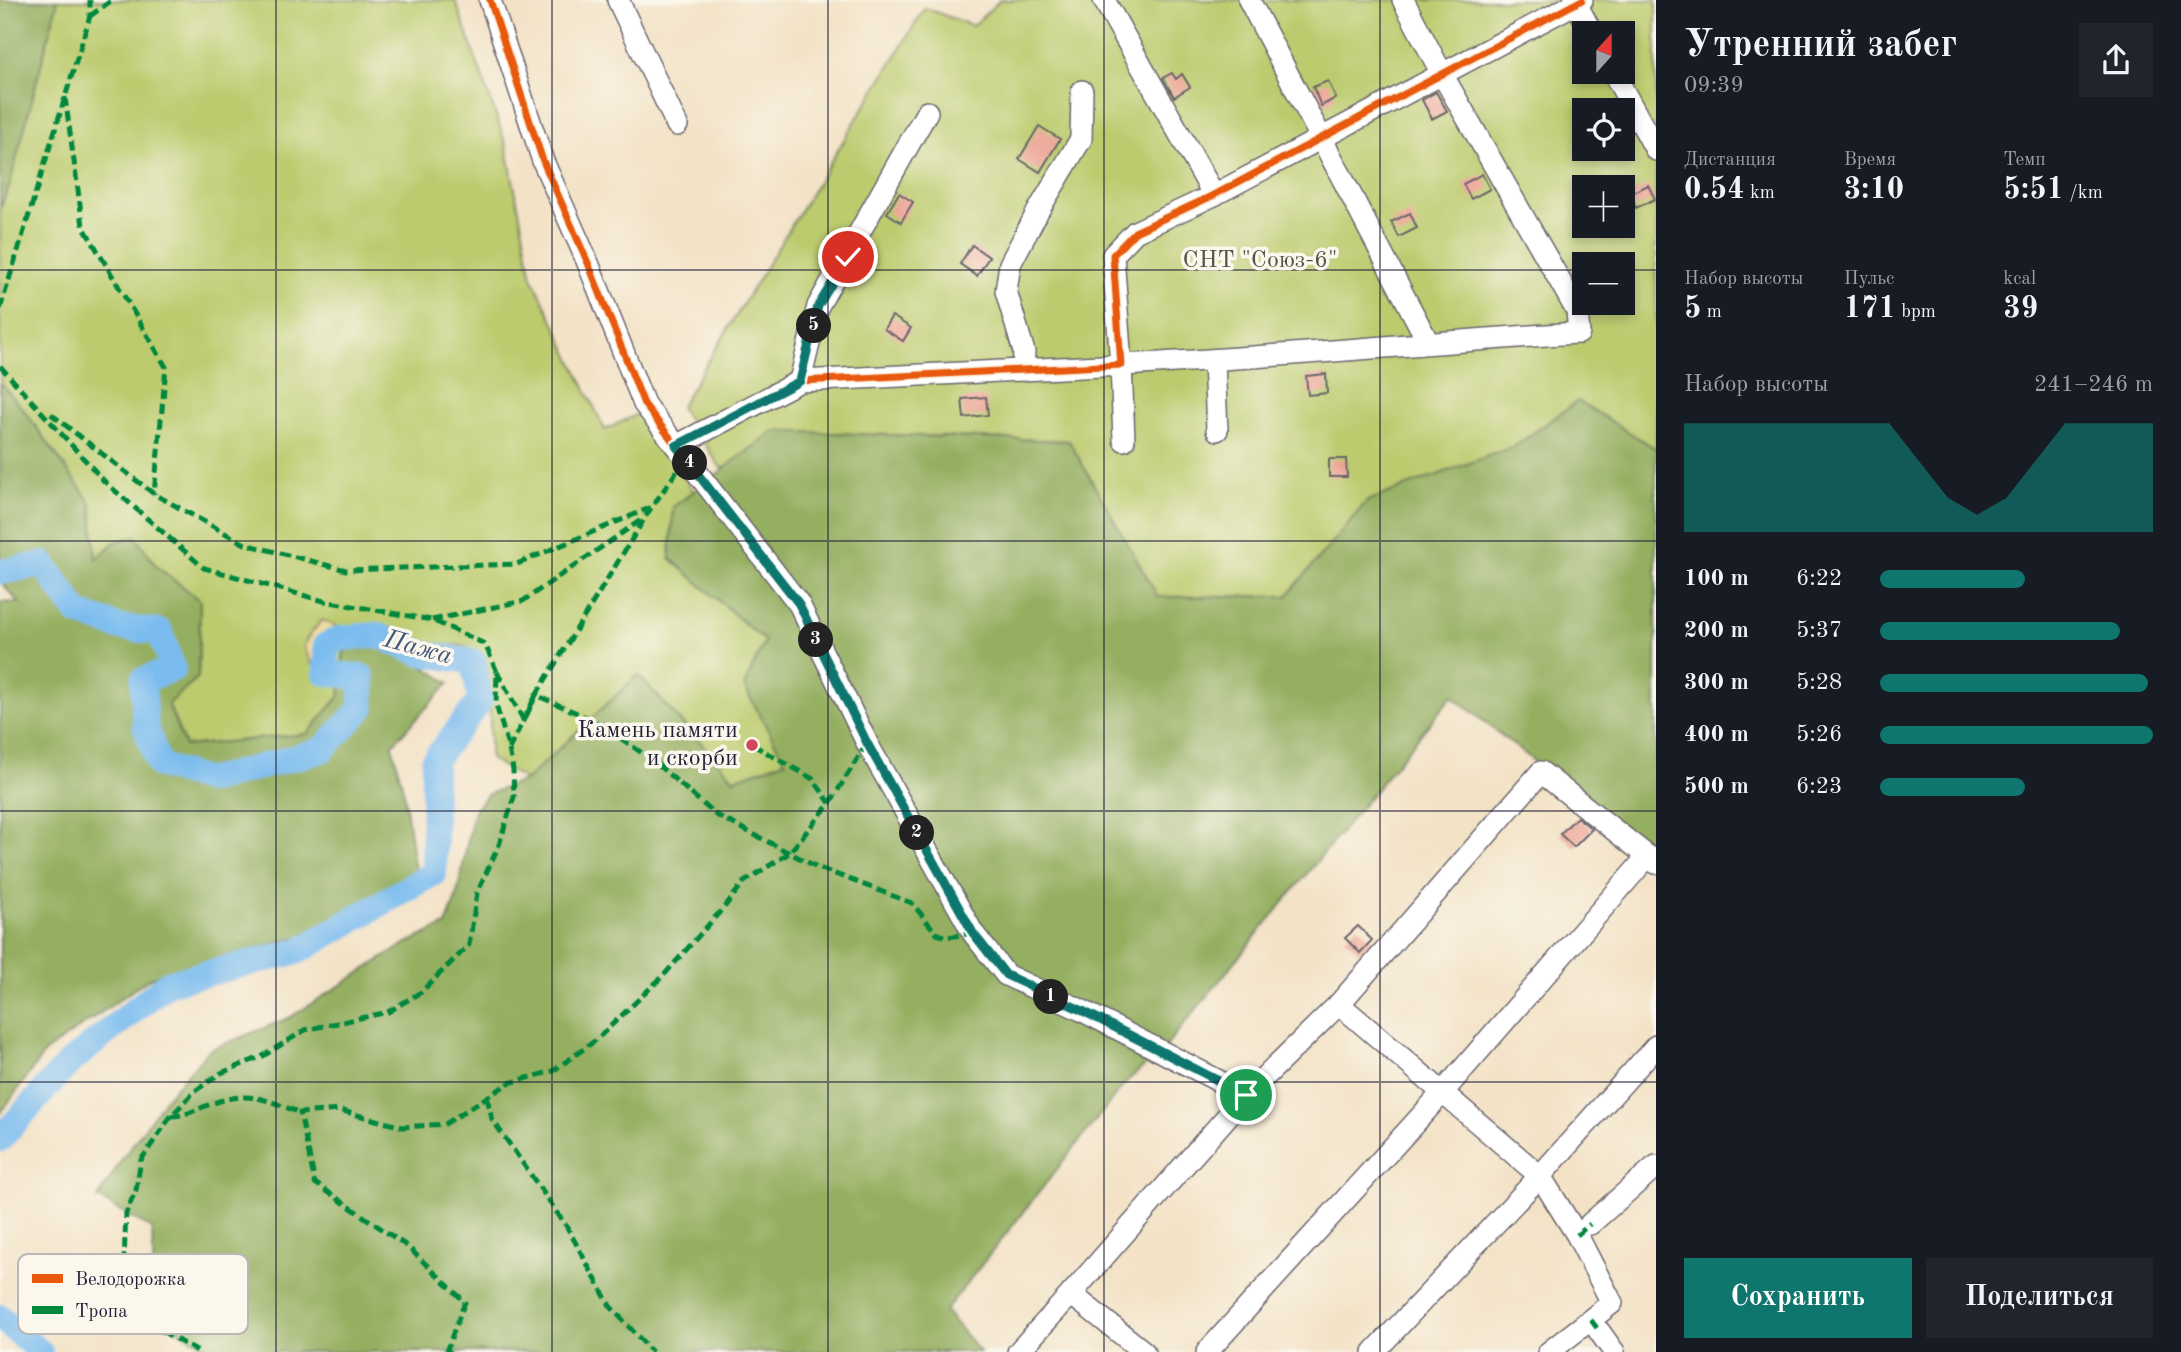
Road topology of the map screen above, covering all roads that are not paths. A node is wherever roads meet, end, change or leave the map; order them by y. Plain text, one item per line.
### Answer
1 (489, 0) edge
2 (618, 0) edge
3 (1104, 0) edge
4 (1249, 0) edge
5 (1404, 0) edge
6 (1577, 1) edge
7 (1586, 21) edge
8 (1442, 74) junction
9 (1620, 84) edge
10 (1082, 91) dead end
11 (927, 112) dead end
12 (677, 125) dead end
13 (1322, 138) junction
14 (1656, 150) edge
15 (1214, 195) junction
16 (1428, 342) junction
17 (1214, 361) junction
18 (1121, 365) junction
19 (1023, 370) junction
20 (800, 381) junction
21 (1217, 430) dead end
22 (1124, 440) dead end
23 (676, 446) junction
24 (1652, 860) edge
25 (1339, 1003) junction
26 (1656, 1045) edge
27 (1443, 1092) junction
28 (1246, 1095) junction
29 (1656, 1166) edge
30 (1540, 1176) junction
31 (1590, 1224) dead end
32 (1071, 1294) junction
33 (1599, 1331) dead end
34 (1017, 1352) edge
35 (1144, 1352) edge
36 (1207, 1352) edge
37 (1374, 1352) edge
38 (1549, 1352) edge
39 (1614, 1352) edge

1 - 23 street
2 - 12 street
3 - 15 street
4 - 13 street
5 - 8 street
6 - 7 street
6 - 8 street
8 - 13 street
8 - 16 street
9 - 14 street
10 - 19 street
11 - 20 street
13 - 15 street
13 - 16 street
15 - 18 street
16 - 17 street
17 - 18 street
17 - 21 street
18 - 19 street
18 - 22 street
19 - 20 street
20 - 23 street
23 - 28 street
24 - 25 street
24 - 27 street
25 - 27 street
25 - 28 street
26 - 30 street
27 - 30 street
27 - 36 street
28 - 32 street
29 - 31 street
30 - 37 street
30 - 38 street
32 - 34 street
32 - 35 street
33 - 39 street

